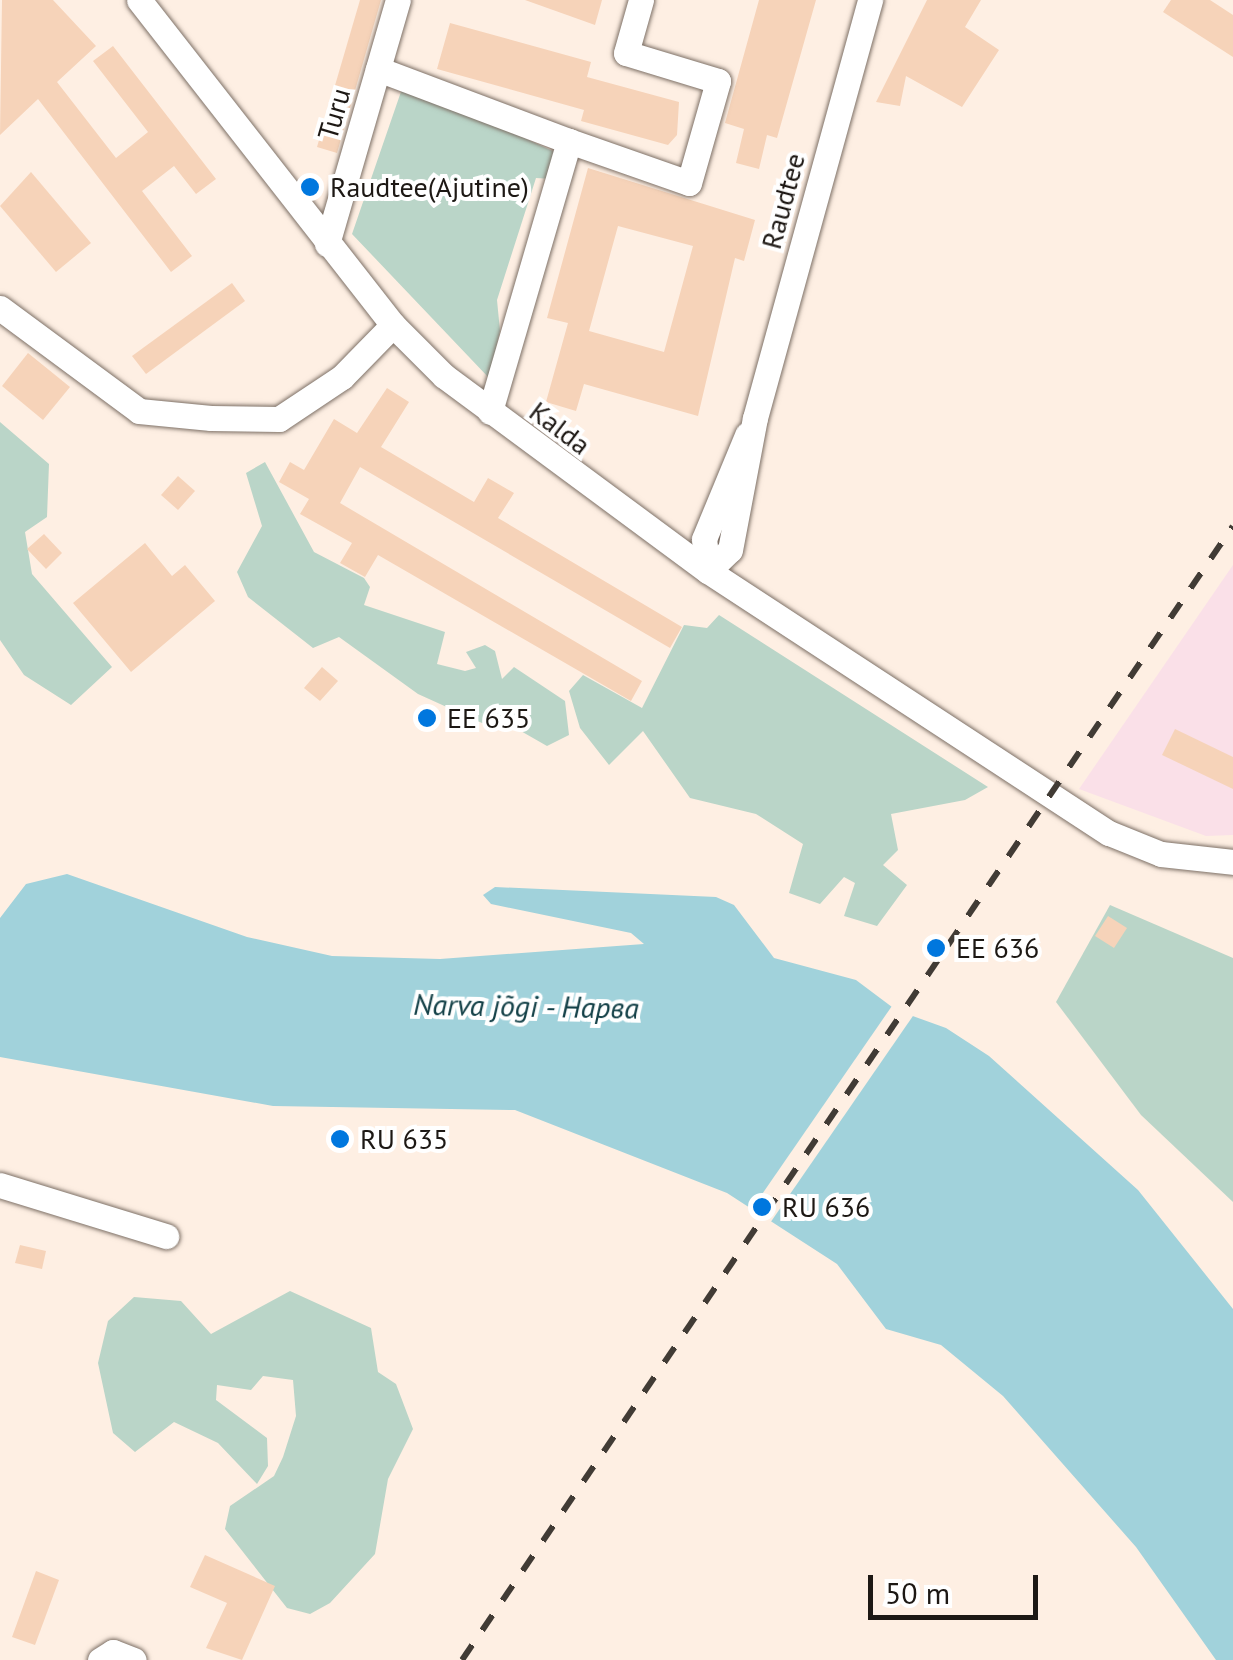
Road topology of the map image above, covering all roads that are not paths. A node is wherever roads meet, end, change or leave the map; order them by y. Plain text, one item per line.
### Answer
1 (138, 0) edge
2 (398, 0) edge
3 (641, 0) edge
4 (870, 0) edge
5 (378, 69) junction
6 (569, 141) junction
7 (328, 244) junction
8 (0, 308) edge
9 (393, 326) junction
10 (490, 412) junction
11 (708, 571) junction
12 (1233, 862) edge
13 (0, 1185) edge
14 (166, 1236) dead end
15 (100, 1660) edge
16 (134, 1660) edge

1 - 7 street, Kalda
2 - 5 street, Turu
3 - 6 street
4 - 11 street, Raudtee
5 - 6 street
5 - 7 street, Turu
6 - 10 street
7 - 9 street, Kalda
8 - 9 street
9 - 10 street, Kalda
10 - 11 street, Kalda
11 - 12 street, Kalda
13 - 14 street
15 - 16 street

